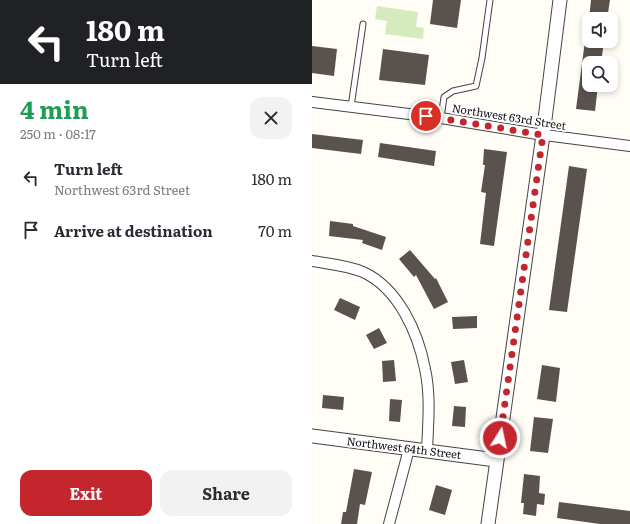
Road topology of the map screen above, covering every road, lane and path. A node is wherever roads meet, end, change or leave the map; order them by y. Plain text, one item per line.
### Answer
1 (490, 0) edge
2 (560, 0) edge
3 (363, 24) dead end
4 (312, 102) edge
5 (351, 107) junction
6 (441, 118) junction
7 (543, 135) junction
8 (630, 146) edge
9 (312, 261) edge
10 (312, 436) edge
11 (409, 449) junction
12 (427, 451) junction
13 (496, 460) junction
14 (389, 524) edge
15 (488, 524) edge

1 - 6 lane
2 - 7 street
3 - 5 lane
4 - 5 street, Northwest 63rd Street
5 - 6 street, Northwest 63rd Street
6 - 7 street, Northwest 63rd Street
7 - 8 street, Northwest 63rd Street
7 - 13 street
9 - 12 street
10 - 11 street, Northwest 64th Street
11 - 12 street, Northwest 64th Street
11 - 14 street
12 - 13 street, Northwest 64th Street
13 - 15 street

